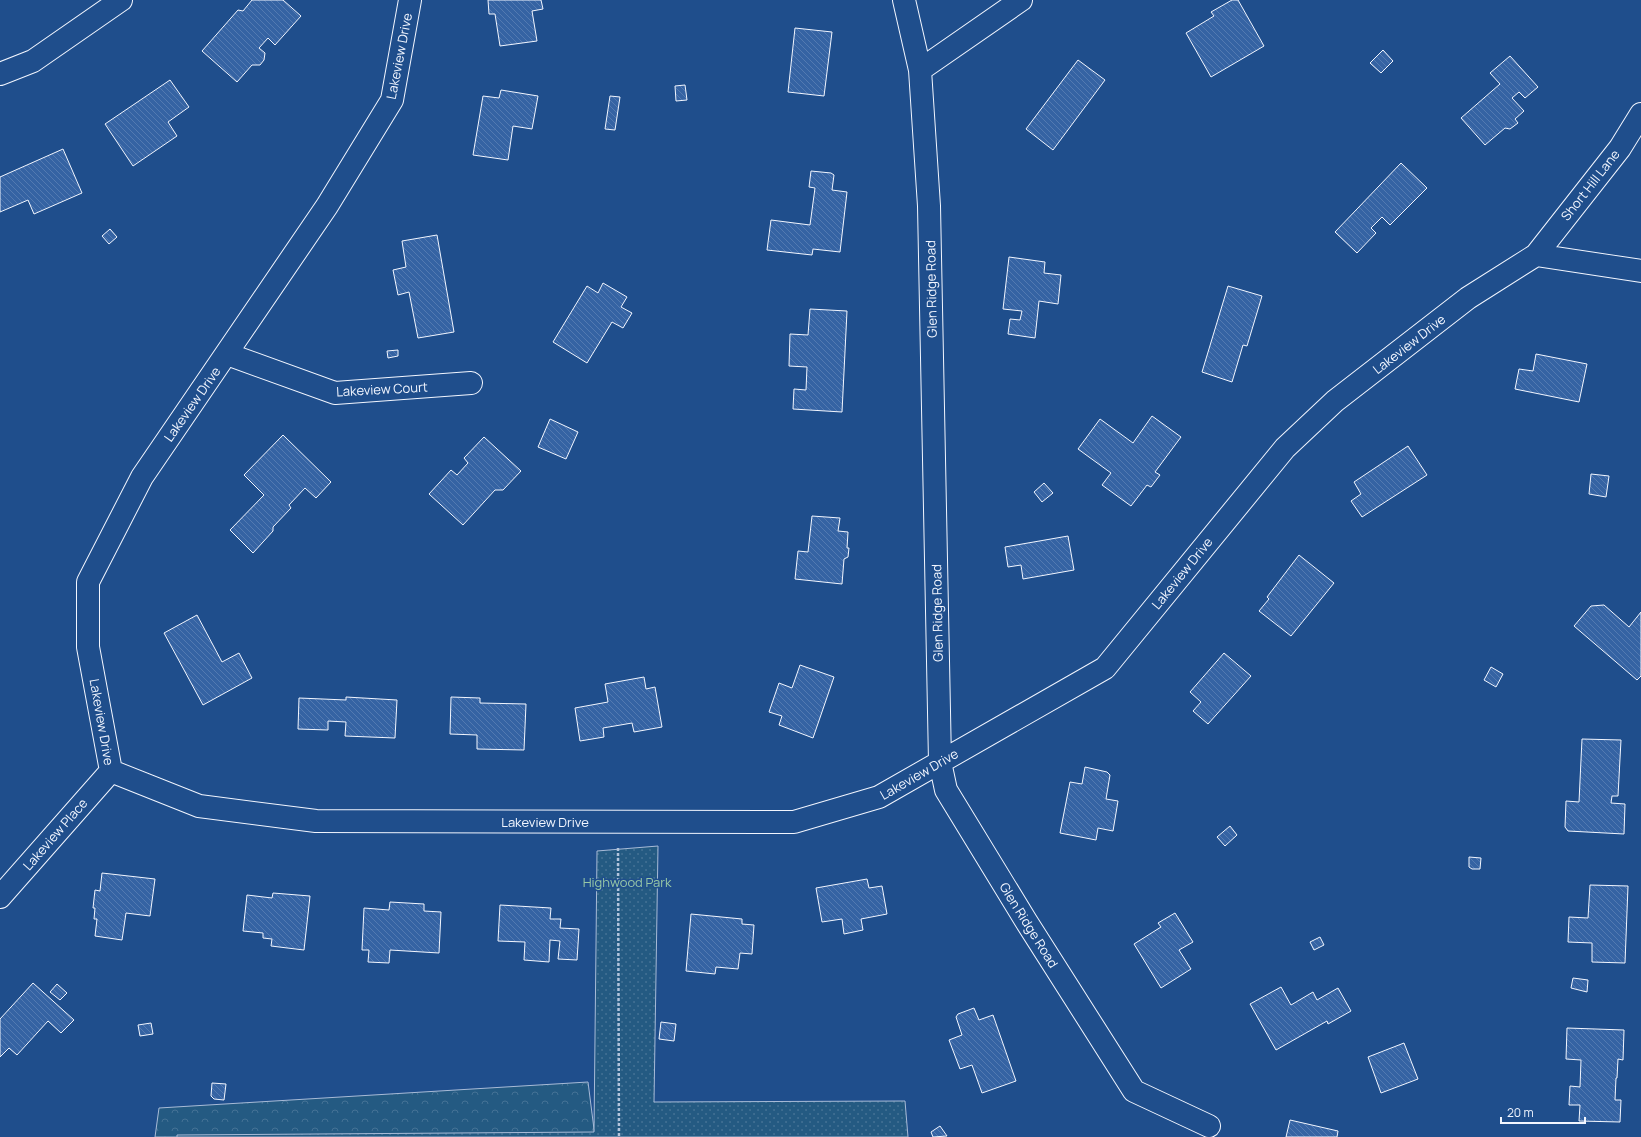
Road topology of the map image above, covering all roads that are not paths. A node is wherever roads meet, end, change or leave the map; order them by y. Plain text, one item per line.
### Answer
1 (121, 0) edge
2 (410, 0) edge
3 (904, 0) edge
4 (1022, 0) edge
5 (920, 70) junction
6 (0, 74) edge
7 (1641, 114) edge
8 (1536, 255) junction
9 (1641, 271) edge
10 (227, 354) junction
11 (471, 383) dead end
12 (940, 762) junction
13 (111, 771) junction
14 (0, 897) edge
15 (1209, 1126) dead end

1 - 6 street
2 - 10 street, Lakeview Drive
3 - 5 street, Glen Ridge Road
4 - 5 street
5 - 12 street, Glen Ridge Road
7 - 8 street, Short Hill Lane
8 - 9 street
8 - 12 street, Lakeview Drive
10 - 11 street, Lakeview Court
10 - 13 street, Lakeview Drive
12 - 13 street, Lakeview Drive
12 - 15 street, Glen Ridge Road
13 - 14 street, Lakeview Place

